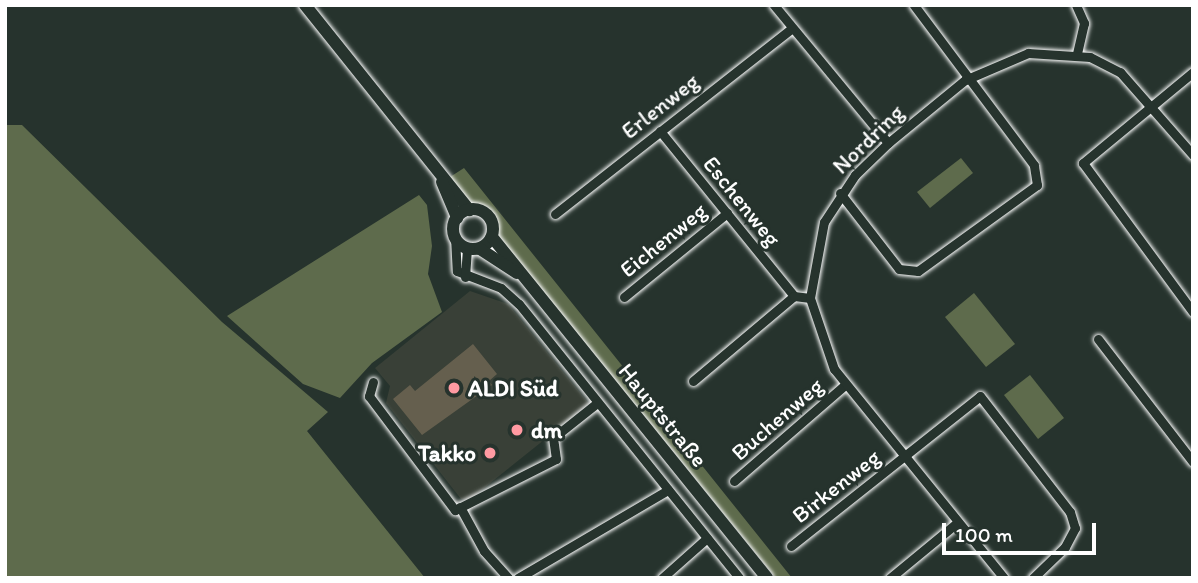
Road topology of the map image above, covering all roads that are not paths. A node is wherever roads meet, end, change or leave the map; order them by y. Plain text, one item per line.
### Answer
1 (305, 5) edge
2 (774, 5) edge
3 (914, 5) edge
4 (1076, 5) edge
5 (791, 29) junction
6 (1077, 54) junction
7 (1193, 72) edge
8 (965, 80) junction
9 (1152, 104) junction
10 (660, 131) junction
11 (888, 143) junction
12 (1193, 155) edge
13 (438, 172) junction
14 (840, 193) junction
15 (469, 210) junction
16 (727, 213) junction
17 (555, 214) dead end
18 (457, 218) junction
19 (455, 237) junction
20 (492, 237) junction
21 (474, 249) junction
22 (464, 276) junction
23 (526, 279) junction
24 (794, 296) junction
25 (624, 297) dead end
26 (1189, 297) edge
27 (810, 298) junction
28 (1193, 312) edge
29 (1098, 340) dead end
30 (693, 381) dead end
31 (373, 382) dead end
32 (845, 385) junction
33 (597, 403) junction
34 (904, 457) junction
35 (1193, 462) edge
36 (734, 481) dead end
37 (668, 490) junction
38 (460, 507) junction
39 (958, 522) junction
40 (707, 538) junction
41 (791, 546) dead end
42 (509, 578) edge
43 (518, 578) edge
44 (662, 578) edge
45 (739, 578) edge
46 (766, 578) edge
47 (890, 578) edge
48 (1004, 578) edge
49 (1033, 578) edge

1 - 13 street, Hauptstraße
2 - 5 street
3 - 8 street
4 - 6 street
5 - 10 street, Erlenweg
5 - 11 street
6 - 8 street, Nordring
6 - 9 street, Nordring
7 - 9 street
8 - 11 street, Nordring
8 - 14 street
9 - 12 street, Nordring
9 - 26 street
10 - 16 street, Eschenweg
10 - 17 street, Erlenweg
11 - 14 street, Nordring
13 - 15 street, Hauptstraße
13 - 18 street, Hauptstraße
14 - 27 street, Nordring
15 - 18 street
15 - 20 street, Hauptstraße
16 - 24 street, Eschenweg
16 - 25 street, Eichenweg
18 - 19 street, Hauptstraße
19 - 21 street, Hauptstraße
19 - 22 street
20 - 21 street
20 - 23 street, Hauptstraße
21 - 22 street
21 - 23 street, Hauptstraße
22 - 33 street
23 - 46 street, Hauptstraße
24 - 27 street
24 - 30 street
26 - 28 street
27 - 32 street, Nordring
29 - 35 street
31 - 38 street
32 - 34 street, Nordring
32 - 36 street, Buchenweg
33 - 37 street
33 - 38 street
34 - 39 street, Nordring
34 - 41 street, Birkenweg
34 - 49 street, Birkenweg
37 - 40 street
37 - 43 street
38 - 42 street
39 - 47 street
39 - 48 street, Nordring
40 - 44 street
40 - 45 street

